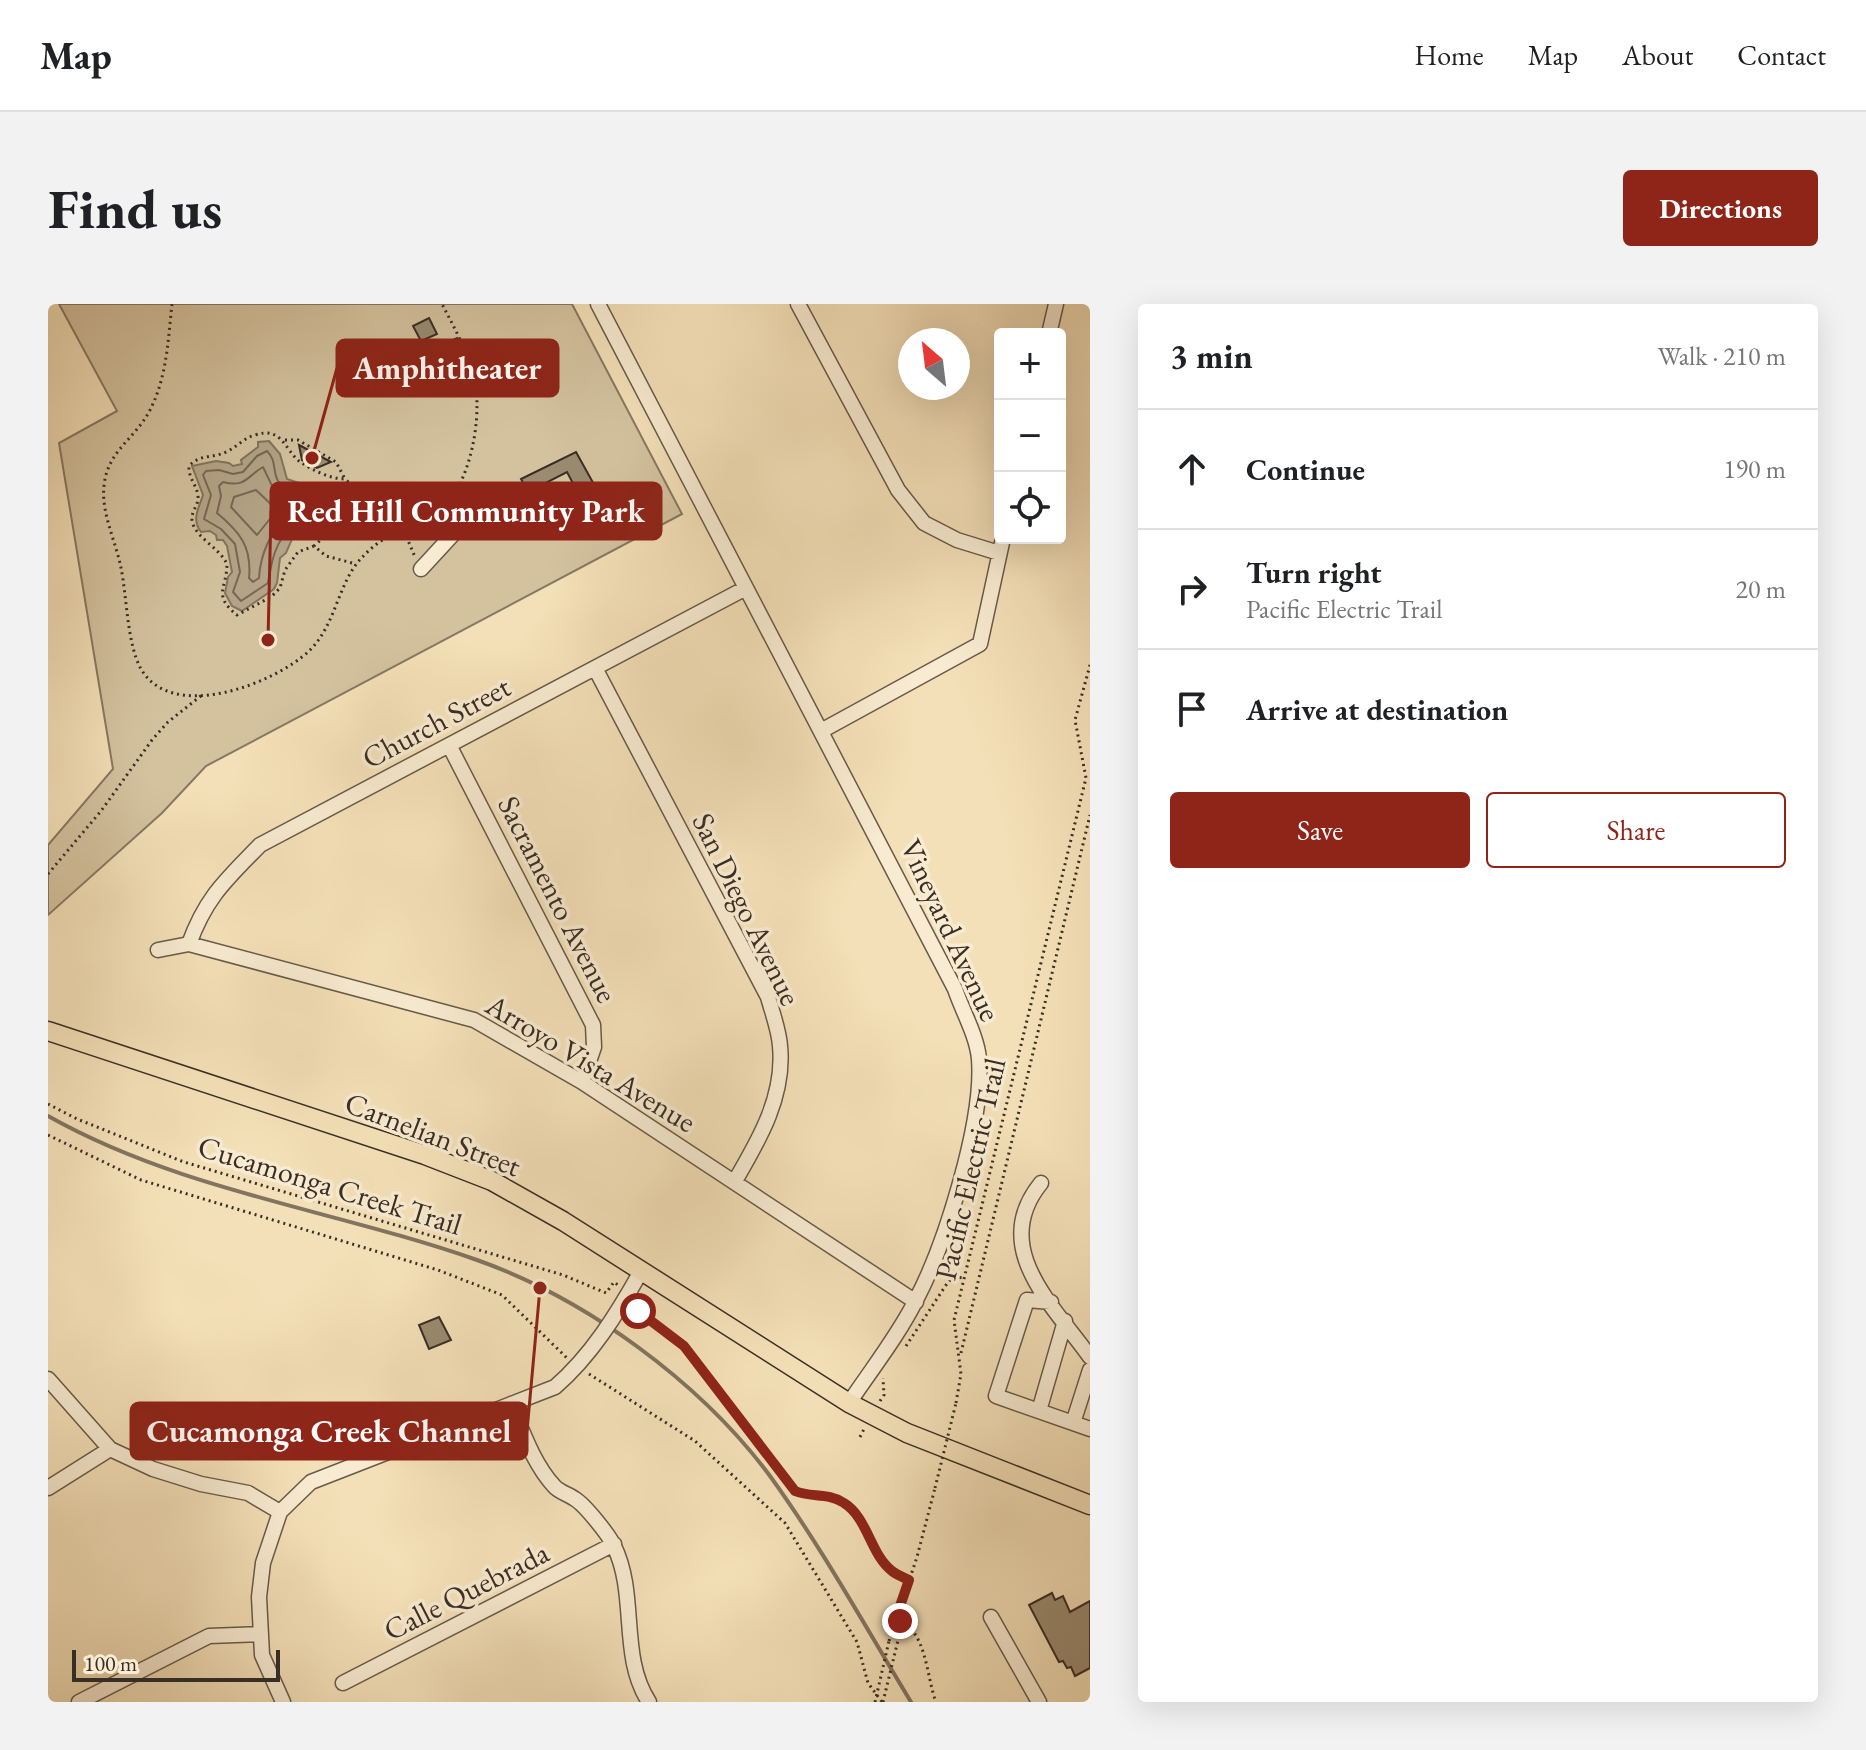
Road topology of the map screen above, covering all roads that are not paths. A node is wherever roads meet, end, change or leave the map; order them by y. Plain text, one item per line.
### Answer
1 (598, 304) edge
2 (798, 304) edge
3 (1052, 305) edge
4 (1050, 328) edge
5 (456, 531) dead end
6 (1001, 546) edge
7 (421, 569) road end
8 (746, 588) junction
9 (595, 668) junction
10 (821, 731) junction
11 (449, 745) junction
12 (189, 944) junction
13 (158, 950) dead end
14 (48, 1031) edge
15 (582, 1082) junction
16 (735, 1181) junction
17 (1041, 1183) dead end
18 (640, 1273) junction
19 (916, 1302) junction
20 (1051, 1302) junction
21 (1065, 1321) junction
22 (1090, 1357) edge
23 (1090, 1370) edge
24 (48, 1379) edge
25 (849, 1403) junction
26 (511, 1404) junction
27 (1039, 1411) junction
28 (1073, 1423) junction
29 (1090, 1429) edge
30 (110, 1449) junction
31 (48, 1488) edge
32 (1090, 1505) edge
33 (280, 1512) junction
34 (614, 1544) junction
35 (991, 1617) dead end
36 (261, 1634) junction
37 (343, 1683) dead end
38 (79, 1702) edge
39 (283, 1702) edge
40 (649, 1702) edge
41 (1039, 1702) edge

1 - 8 street, Vineyard Avenue
2 - 6 street
3 - 4 street
5 - 7 street
6 - 10 street
8 - 9 street, Church Street
8 - 10 street, Vineyard Avenue
9 - 11 street, Church Street
9 - 16 street, San Diego Avenue
10 - 19 street, Vineyard Avenue
11 - 12 street, Church Street
11 - 15 street, Sacramento Avenue
12 - 13 street, Arroyo Vista Avenue
12 - 15 street, Arroyo Vista Avenue
14 - 18 main road, Carnelian Street
15 - 16 street, Arroyo Vista Avenue
16 - 19 street, Arroyo Vista Avenue
17 - 20 street
18 - 25 main road, Carnelian Street
18 - 26 street
19 - 25 street, Vineyard Avenue
20 - 21 street
20 - 27 street
21 - 22 street
21 - 27 street
23 - 28 street
24 - 30 street
25 - 32 main road
26 - 33 street
26 - 34 street
27 - 28 street
28 - 29 street
30 - 31 street
30 - 33 street
33 - 36 street
34 - 37 street, Calle Quebrada
34 - 40 street
35 - 41 street
36 - 38 street
36 - 39 street

